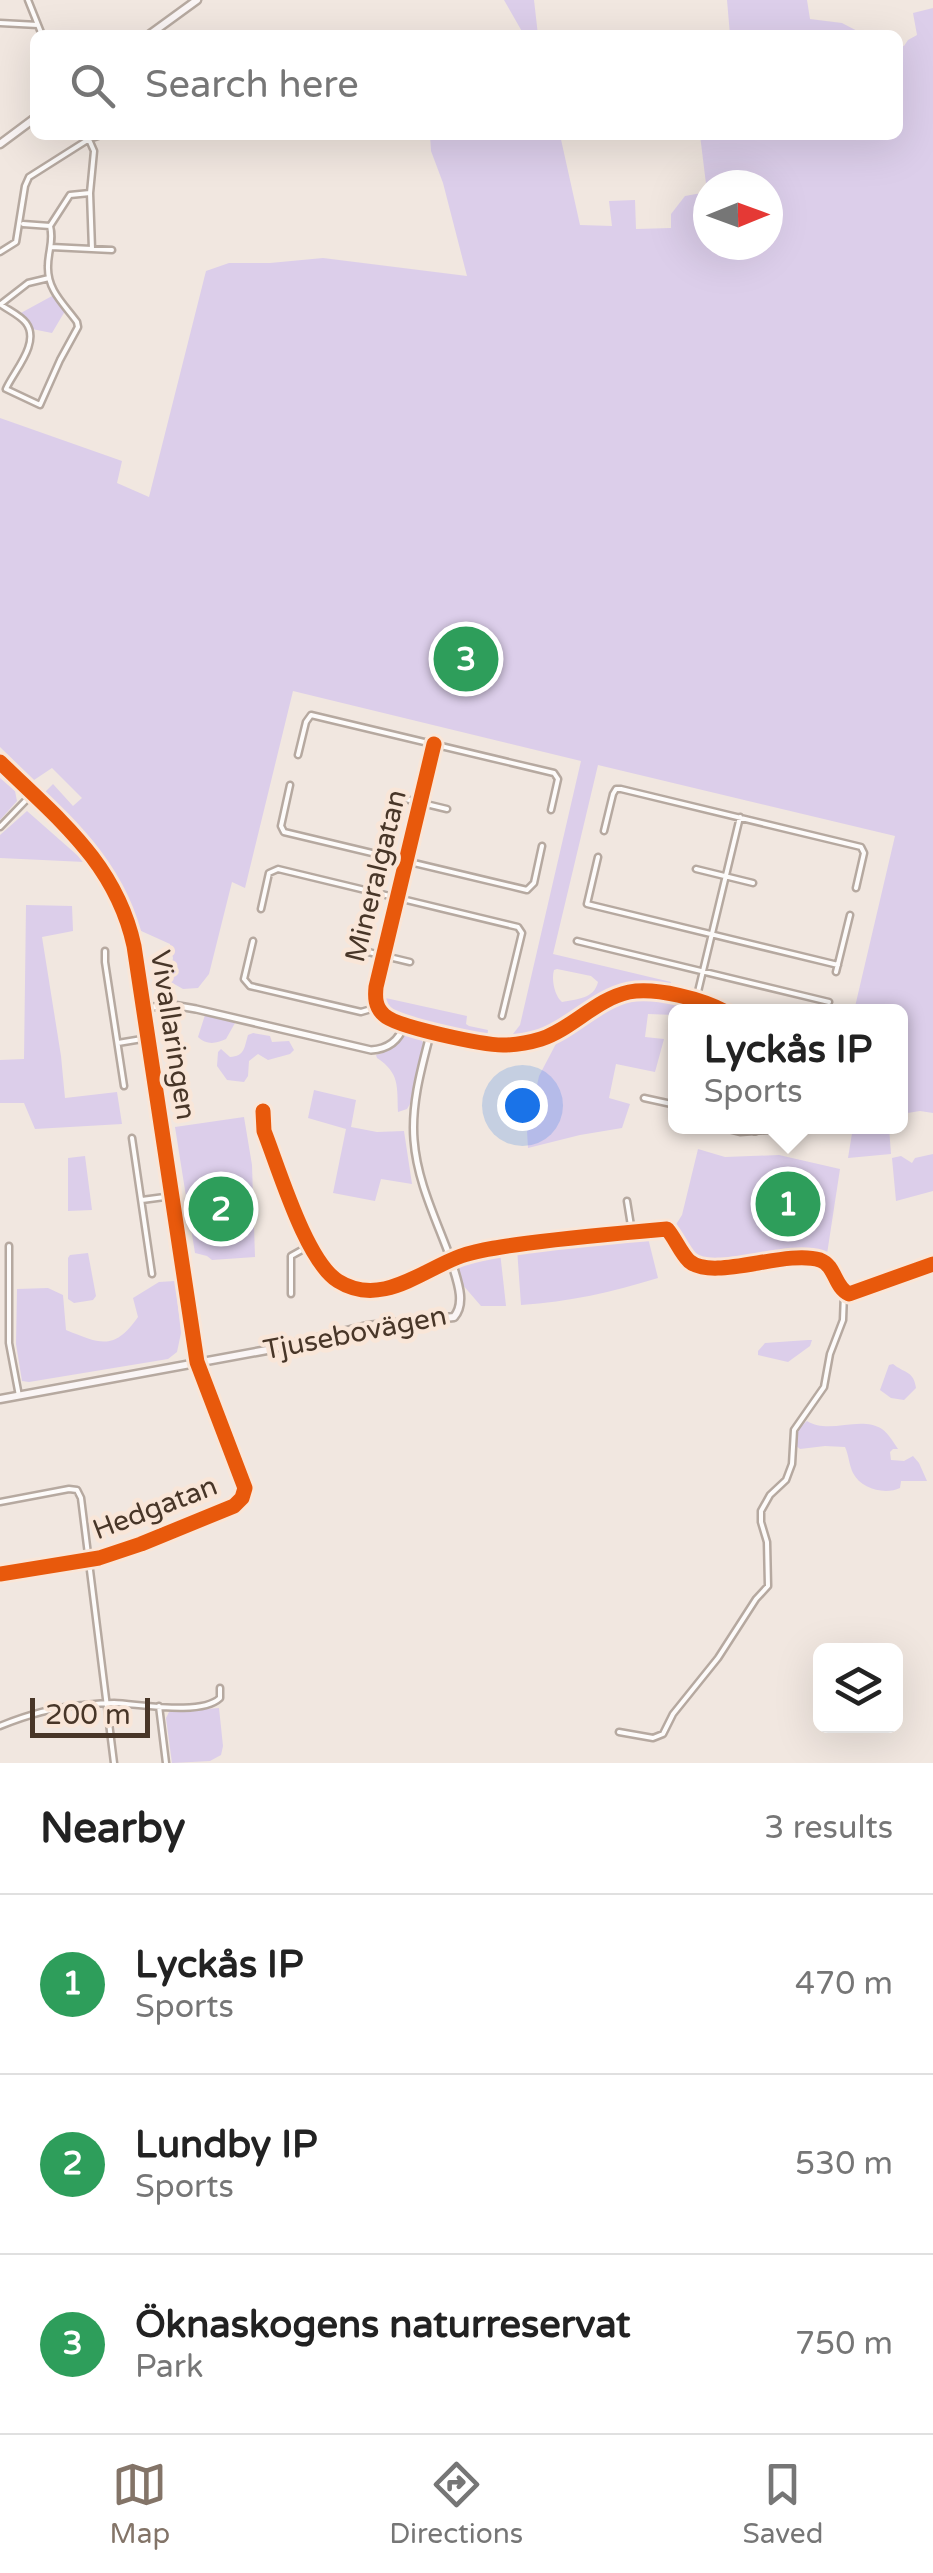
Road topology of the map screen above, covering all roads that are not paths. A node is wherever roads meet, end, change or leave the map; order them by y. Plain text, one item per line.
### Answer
1 (28, 0) edge
2 (197, 0) edge
3 (0, 23) edge
4 (38, 25) junction
5 (40, 30) edge
6 (156, 30) edge
7 (30, 122) edge
8 (84, 140) edge
9 (89, 140) edge
10 (0, 144) edge
11 (90, 192) junction
12 (20, 224) junction
13 (50, 226) junction
14 (51, 247) junction
15 (1, 249) edge
16 (92, 249) junction
17 (112, 250) dead end
18 (49, 278) junction
19 (0, 304) edge
20 (434, 744) junction
21 (298, 755) dead end
22 (0, 762) edge
23 (290, 785) dead end
24 (32, 794) junction
25 (393, 796) dead end
26 (420, 802) junction
27 (447, 809) dead end
28 (551, 810) dead end
29 (740, 817) junction
30 (0, 828) edge
31 (604, 830) dead end
32 (542, 846) dead end
33 (598, 856) dead end
34 (406, 861) junction
35 (696, 869) dead end
36 (726, 876) junction
37 (753, 882) dead end
38 (856, 888) dead end
39 (397, 898) junction
40 (261, 910) dead end
41 (850, 916) dead end
42 (712, 934) junction
43 (253, 941) dead end
44 (578, 941) dead end
45 (356, 949) dead end
46 (105, 952) dead end
47 (383, 955) junction
48 (410, 962) dead end
49 (838, 965) junction
50 (702, 972) junction
51 (836, 972) dead end
52 (696, 1000) junction
53 (829, 1002) dead end
54 (706, 1004) edge
55 (144, 1008) junction
56 (378, 1008) junction
57 (502, 1016) dead end
58 (404, 1024) junction
59 (431, 1031) junction
60 (148, 1038) junction
61 (117, 1043) junction
62 (124, 1086) dead end
63 (644, 1098) dead end
64 (668, 1103) edge
65 (263, 1111) dead end
66 (132, 1138) dead end
67 (172, 1196) junction
68 (141, 1200) junction
69 (628, 1202) dead end
70 (632, 1232) junction
71 (9, 1246) dead end
72 (309, 1246) junction
73 (451, 1260) junction
74 (933, 1264) edge
75 (152, 1274) dead end
76 (844, 1293) junction
77 (291, 1294) dead end
78 (197, 1362) junction
79 (20, 1396) junction
80 (0, 1400) edge
81 (0, 1502) edge
82 (89, 1560) junction
83 (0, 1574) edge
84 (220, 1688) dead end
85 (105, 1703) junction
86 (159, 1706) junction
87 (0, 1726) edge
88 (620, 1732) dead end
89 (114, 1763) edge
90 (166, 1763) edge

1 - 4 street
2 - 6 main road
3 - 4 street
4 - 5 street
7 - 10 main road
8 - 12 street
9 - 11 street
11 - 13 street
11 - 16 street
12 - 13 street
12 - 15 street
13 - 14 street
14 - 16 street
14 - 18 street
16 - 17 street
18 - 19 street
18 - 19 street
20 - 21 street
20 - 26 street, Mineralgatan
20 - 28 street
22 - 24 street, Vivallaringen
23 - 34 street
24 - 30 street
24 - 55 street, Vivallaringen
25 - 26 street
26 - 27 street
26 - 34 street, Mineralgatan
29 - 31 street
29 - 36 street
29 - 38 street
32 - 34 street
33 - 42 street
34 - 39 street, Mineralgatan
35 - 36 street
36 - 37 street
36 - 42 street
39 - 40 street
39 - 47 street, Mineralgatan
39 - 57 street
41 - 49 street
42 - 49 street
42 - 50 street
43 - 56 street
44 - 50 street
45 - 47 street
46 - 61 street
47 - 48 street
47 - 56 street, Mineralgatan
49 - 51 street
50 - 52 street
50 - 53 street
52 - 54 street
52 - 59 street
55 - 58 street
55 - 60 street, Vivallaringen
56 - 58 street
58 - 59 street
59 - 73 street
60 - 61 street
60 - 67 street, Vivallaringen
61 - 62 street
63 - 64 street
65 - 72 street
66 - 68 street
67 - 68 street
67 - 78 street, Vivallaringen
68 - 75 street
69 - 70 street
70 - 73 street
70 - 76 street
71 - 79 street
72 - 73 street
72 - 77 street
73 - 78 main road, Tjusebovägen
74 - 76 street
76 - 88 street
78 - 79 main road
78 - 82 street, Hedgatan
79 - 80 main road
81 - 82 street
82 - 83 street, Hedgatan
82 - 85 street
84 - 86 street
85 - 86 street
85 - 87 street
85 - 89 street
86 - 90 street

